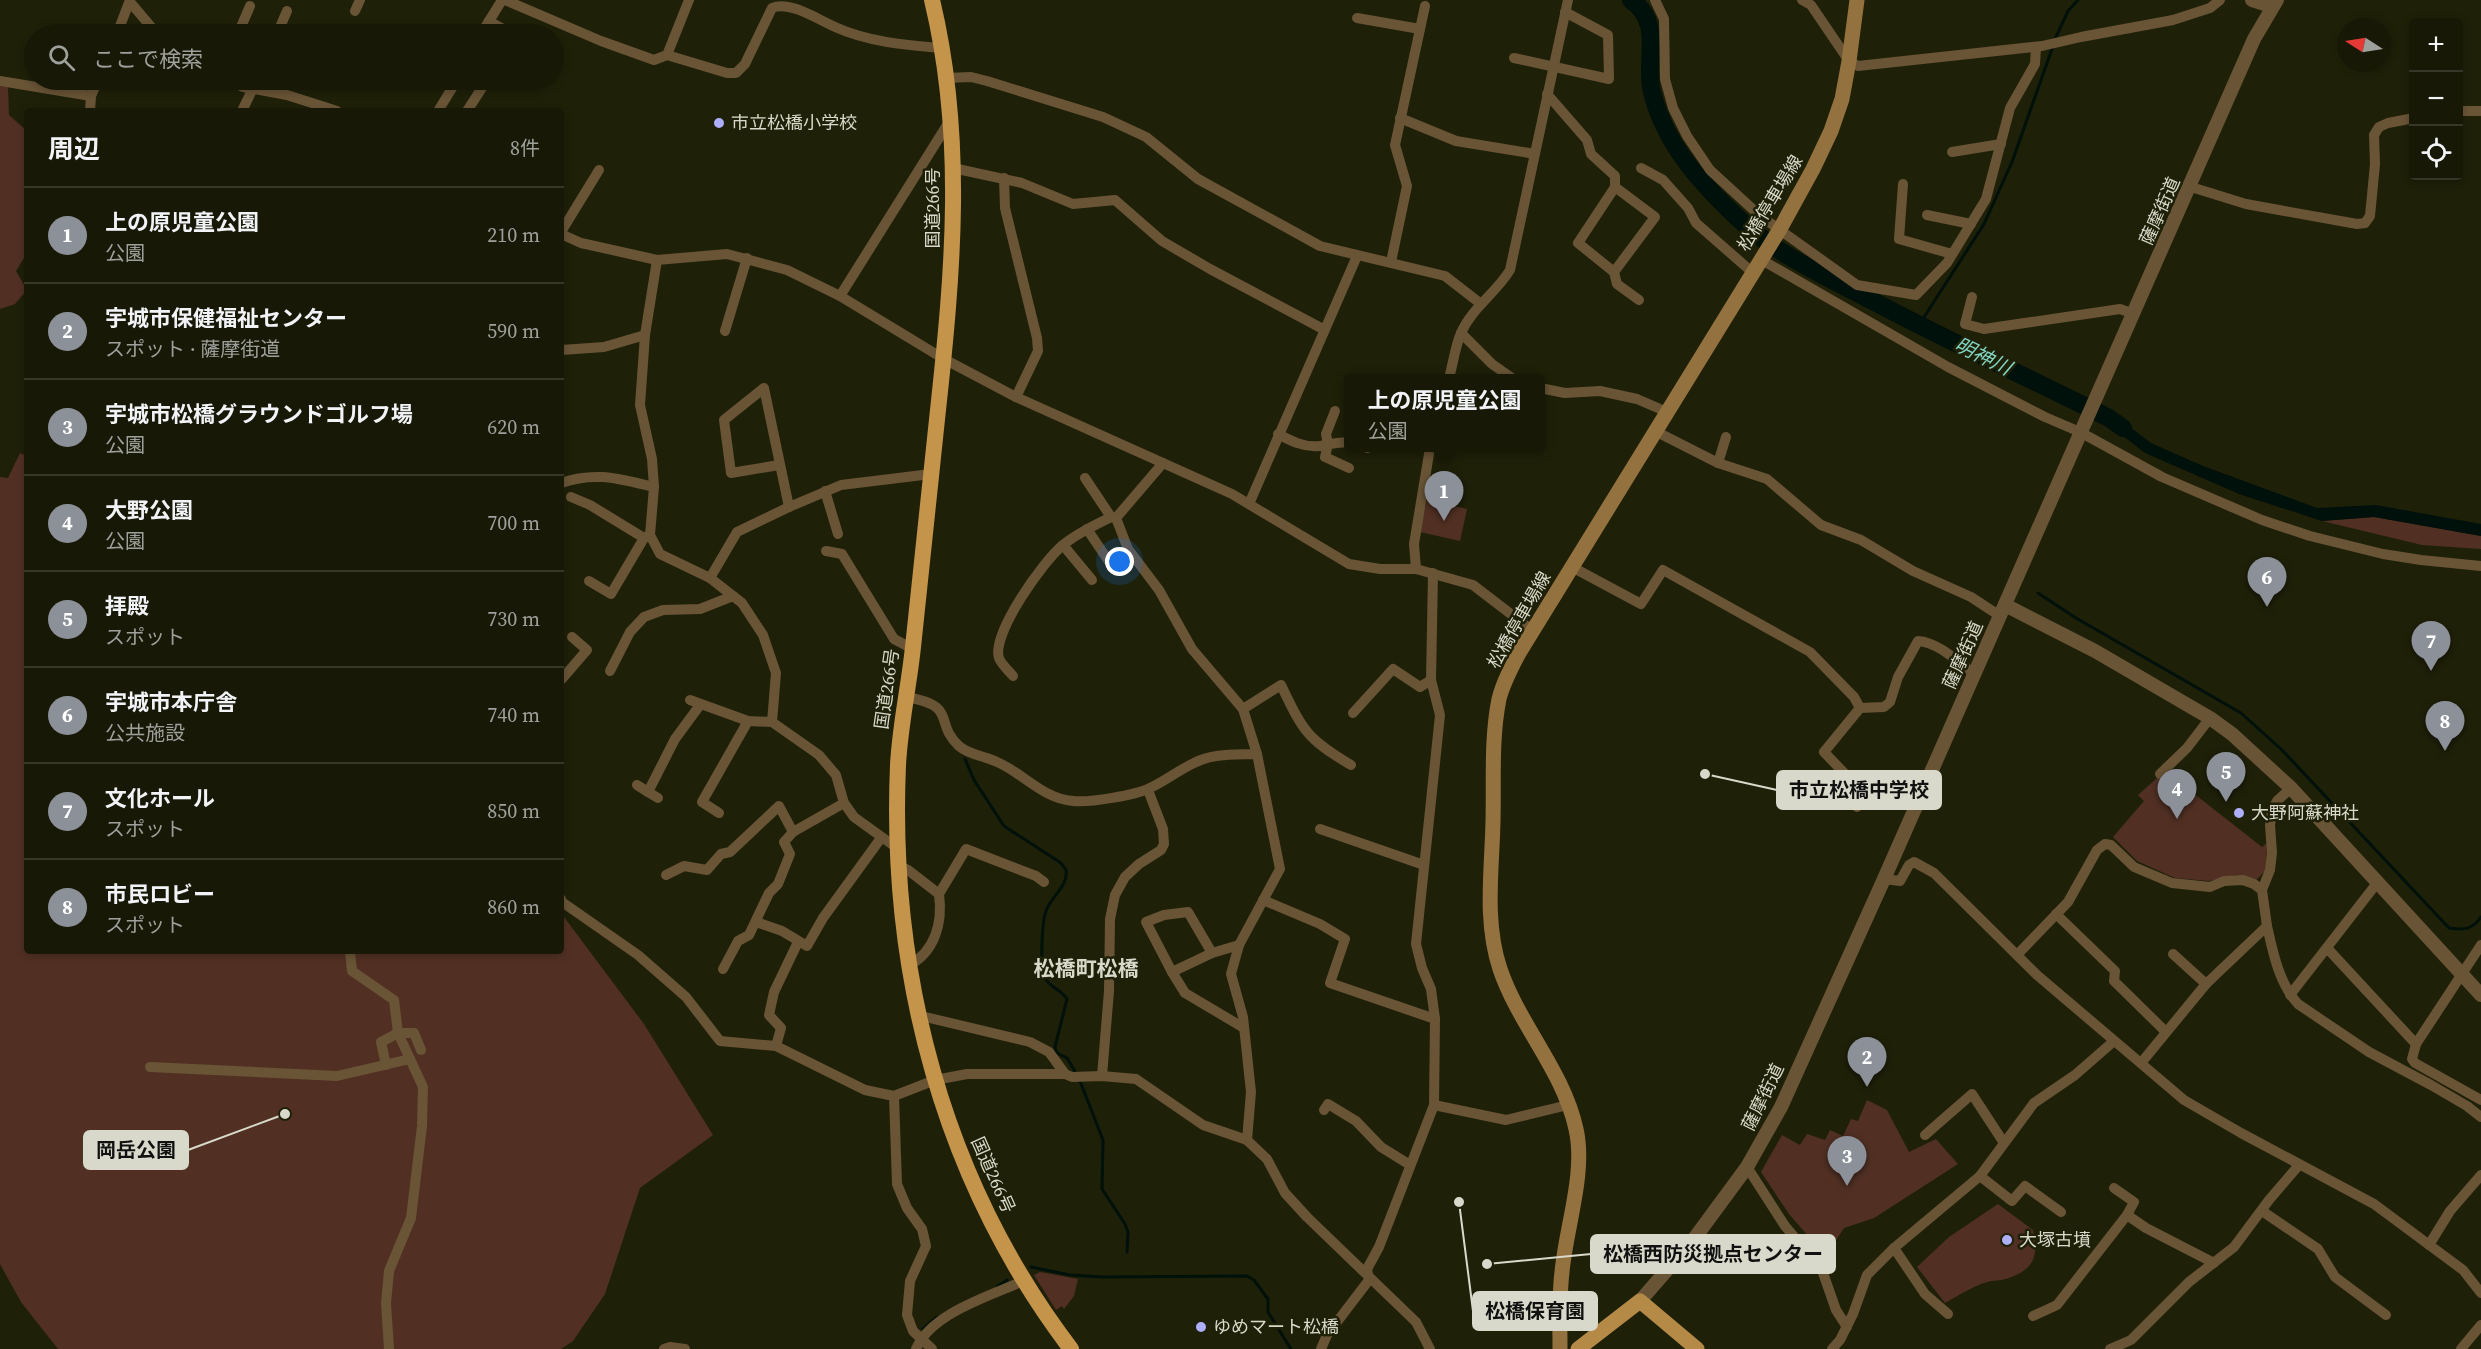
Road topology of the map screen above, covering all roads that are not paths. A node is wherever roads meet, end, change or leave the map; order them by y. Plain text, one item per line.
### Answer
1 (360, 0) edge
2 (503, 0) edge
3 (689, 0) edge
4 (932, 0) edge
5 (1568, 0) edge
6 (1655, 0) edge
7 (1802, 0) edge
8 (1857, 0) edge
9 (2220, 0) edge
10 (2252, 0) edge
11 (130, 1) edge
12 (2274, 3) edge
13 (250, 6) dead end
14 (1425, 6) dead end
15 (287, 11) dead end
16 (355, 11) dead end
17 (1565, 12) junction
18 (1357, 18) dead end
19 (489, 21) junction
20 (121, 24) edge
21 (149, 24) edge
22 (242, 24) edge
23 (281, 24) edge
24 (487, 24) edge
25 (494, 24) edge
26 (562, 24) edge
27 (564, 25) edge
28 (1420, 29) junction
29 (2039, 47) junction
30 (941, 48) junction
31 (667, 55) junction
32 (1514, 57) dead end
33 (1850, 61) junction
34 (1553, 67) junction
35 (946, 78) junction
36 (0, 81) edge
37 (24, 85) edge
38 (55, 90) edge
39 (94, 90) edge
40 (252, 90) edge
41 (272, 90) edge
42 (451, 90) edge
43 (481, 90) edge
44 (1547, 94) junction
45 (91, 96) junction
46 (90, 108) edge
47 (243, 108) edge
48 (322, 108) edge
49 (440, 108) edge
50 (469, 108) edge
51 (2463, 111) edge
52 (2481, 111) edge
53 (1400, 118) junction
54 (2409, 119) edge
55 (950, 121) junction
56 (2001, 144) junction
57 (1952, 152) dead end
58 (1535, 154) junction
59 (953, 168) junction
60 (1641, 168) dead end
61 (599, 170) dead end
62 (1004, 178) junction
63 (1903, 184) dead end
64 (1615, 187) junction
65 (2191, 187) junction
66 (1927, 215) dead end
67 (1971, 224) junction
68 (564, 228) edge
69 (1778, 232) junction
70 (564, 234) edge
71 (1952, 254) junction
72 (1357, 256) junction
73 (747, 258) junction
74 (657, 260) junction
75 (1759, 261) junction
76 (1391, 262) junction
77 (1614, 272) junction
78 (840, 296) junction
79 (1972, 297) dead end
80 (1639, 300) dead end
81 (1481, 304) junction
82 (2134, 314) junction
83 (1323, 329) junction
84 (725, 331) dead end
85 (1461, 333) junction
86 (645, 335) junction
87 (564, 351) edge
88 (944, 359) junction
89 (1450, 374) edge
90 (1506, 374) edge
91 (1545, 389) edge
92 (1016, 397) junction
93 (1335, 411) dead end
94 (1666, 412) junction
95 (2081, 430) junction
96 (1654, 431) junction
97 (1278, 434) junction
98 (1726, 437) dead end
99 (1344, 442) edge
100 (1328, 444) junction
101 (1430, 452) edge
102 (1163, 463) junction
103 (1718, 463) junction
104 (779, 465) junction
105 (1349, 468) dead end
106 (931, 474) junction
107 (1085, 478) dead end
108 (564, 482) edge
109 (654, 487) junction
110 (825, 491) junction
111 (571, 497) dead end
112 (1249, 504) junction
113 (789, 507) junction
114 (1113, 517) junction
115 (1087, 529) junction
116 (838, 534) dead end
117 (647, 536) junction
118 (1063, 544) junction
119 (826, 551) dead end
120 (2481, 566) edge
121 (1572, 567) junction
122 (1416, 568) junction
123 (1114, 569) dead end
124 (1432, 573) junction
125 (710, 578) junction
126 (1092, 580) dead end
127 (589, 581) dead end
128 (733, 596) junction
129 (2002, 610) junction
130 (1533, 631) junction
131 (572, 637) dead end
132 (913, 649) junction
133 (610, 671) dead end
134 (1974, 674) junction
135 (1013, 676) dead end
136 (564, 677) edge
137 (1431, 680) junction
138 (906, 697) junction
139 (1860, 708) junction
140 (1243, 709) junction
141 (1353, 713) dead end
142 (2210, 718) junction
143 (748, 721) junction
144 (772, 722) junction
145 (1257, 754) junction
146 (1351, 765) dead end
147 (2160, 774) dead end
148 (637, 785) dead end
149 (2290, 788) junction
150 (1148, 790) junction
151 (648, 792) junction
152 (658, 798) dead end
153 (844, 803) junction
154 (1857, 807) dead end
155 (719, 813) dead end
156 (1320, 829) dead end
157 (793, 832) junction
158 (881, 838) junction
159 (897, 848) junction
160 (898, 865) junction
161 (1424, 865) junction
162 (666, 875) dead end
163 (1884, 879) junction
164 (1044, 882) dead end
165 (2377, 883) junction
166 (2262, 890) junction
167 (939, 894) junction
168 (1263, 900) junction
169 (564, 903) edge
170 (2056, 914) junction
171 (756, 922) junction
172 (2267, 926) junction
173 (798, 942) junction
174 (1239, 945) junction
175 (2481, 945) edge
176 (2327, 948) junction
177 (1212, 953) junction
178 (350, 954) edge
179 (2174, 954) dead end
180 (2016, 955) junction
181 (908, 966) junction
182 (723, 969) dead end
183 (1172, 972) junction
184 (2463, 975) junction
185 (2206, 984) junction
186 (2290, 995) junction
187 (2481, 995) edge
188 (917, 1015) junction
189 (1435, 1019) junction
190 (1244, 1028) junction
191 (2165, 1031) junction
192 (398, 1033) junction
193 (2114, 1041) junction
194 (2416, 1044) junction
195 (776, 1046) junction
196 (422, 1050) dead end
197 (410, 1059) junction
198 (2141, 1063) junction
199 (386, 1065) junction
200 (150, 1067) dead end
201 (1074, 1076) junction
202 (1102, 1076) junction
203 (935, 1080) junction
204 (894, 1096) junction
205 (2481, 1100) edge
206 (1434, 1105) junction
207 (1568, 1105) junction
208 (1324, 1110) dead end
209 (2481, 1117) edge
210 (1925, 1135) dead end
211 (1247, 1140) junction
212 (2004, 1143) junction
213 (1410, 1165) junction
214 (2299, 1165) junction
215 (1747, 1167) junction
216 (2481, 1175) edge
217 (1980, 1176) junction
218 (2114, 1188) dead end
219 (2262, 1211) junction
220 (2061, 1212) dead end
221 (2127, 1215) junction
222 (2429, 1245) junction
223 (1894, 1248) junction
224 (2214, 1263) junction
225 (1369, 1280) junction
226 (1023, 1281) junction
227 (2481, 1293) edge
228 (1640, 1300) junction
229 (1948, 1314) dead end
230 (2386, 1315) dead end
231 (2033, 1316) dead end
232 (2481, 1325) edge
233 (1847, 1327) junction
234 (918, 1344) edge
235 (389, 1349) edge
236 (664, 1349) edge
237 (685, 1349) edge
238 (932, 1349) edge
239 (1071, 1349) edge
240 (1321, 1349) edge
241 (1430, 1349) edge
242 (1560, 1349) edge
243 (1578, 1349) edge
244 (1697, 1349) edge
245 (1832, 1349) edge
246 (2110, 1349) edge
247 (2461, 1349) edge

1 - 16 street
2 - 19 street
2 - 26 street
3 - 31 street
4 - 30 highway, 国道266号
5 - 17 street
6 - 69 street
7 - 33 street
8 - 33 main road, 松橋停車場線
9 - 29 street
10 - 12 street
11 - 20 street
11 - 21 street
12 - 65 street, 薩摩街道
13 - 22 street
14 - 28 street
15 - 23 street
17 - 34 street
17 - 34 street
18 - 28 street
19 - 24 street
19 - 25 street
27 - 31 street
28 - 53 street
29 - 33 street
29 - 56 street
30 - 31 street
30 - 35 highway, 国道266号
32 - 34 street
33 - 69 main road, 松橋停車場線
34 - 44 street
35 - 55 highway, 国道266号
35 - 72 street
36 - 37 street
38 - 45 street
39 - 45 street
40 - 47 street
41 - 48 street
42 - 49 street
43 - 50 street
44 - 58 street
44 - 64 street
45 - 46 street
51 - 52 street
53 - 58 street
53 - 76 street
54 - 65 street
55 - 59 highway, 国道266号
55 - 78 street
56 - 57 street
56 - 67 street
58 - 81 street
59 - 62 street
59 - 88 highway, 国道266号
60 - 75 street
61 - 68 street
62 - 83 street
62 - 92 street
63 - 71 street
64 - 77 street
64 - 77 street
65 - 82 street, 薩摩街道
66 - 67 street
67 - 71 street
69 - 71 street
69 - 75 main road, 松橋停車場線
70 - 74 street
72 - 76 street
72 - 83 street
73 - 74 street
73 - 78 street
73 - 84 street
74 - 86 street
75 - 94 main road, 松橋停車場線
75 - 95 street
76 - 81 street
77 - 80 street
78 - 88 street
79 - 82 street
81 - 85 street
82 - 95 street, 薩摩街道
83 - 97 street
85 - 89 street
85 - 90 street
86 - 87 street
86 - 109 street
88 - 92 street
88 - 106 highway, 国道266号
91 - 94 street
92 - 102 street
93 - 100 street
94 - 96 main road, 松橋停車場線
95 - 120 street
95 - 129 street, 薩摩街道
96 - 103 street
96 - 121 main road, 松橋停車場線
97 - 100 street
97 - 112 street
98 - 103 street
99 - 100 street
100 - 105 street
101 - 122 street
102 - 112 street
102 - 114 street
103 - 129 street
104 - 104 street
104 - 113 street
106 - 110 street
106 - 132 highway, 国道266号
107 - 114 street
108 - 109 street
109 - 117 street
110 - 113 street
110 - 116 street
111 - 117 street
112 - 122 street
113 - 125 street
114 - 115 street
114 - 140 street
115 - 118 street
115 - 123 street
117 - 125 street
117 - 127 street
118 - 126 street
118 - 135 street
119 - 132 street
121 - 130 main road, 松橋停車場線
121 - 139 street
122 - 124 street
124 - 130 street
124 - 137 street
125 - 128 street
128 - 133 street
128 - 144 street
129 - 134 street, 薩摩街道
129 - 142 street
130 - 207 main road, 松橋停車場線
131 - 136 street
132 - 138 highway, 国道266号
134 - 139 street
134 - 163 street, 薩摩街道
137 - 141 street
137 - 161 street
138 - 150 street
138 - 159 highway, 国道266号
139 - 154 street
140 - 145 street
140 - 146 street
142 - 147 street
142 - 149 street
143 - 144 street
143 - 151 street
143 - 155 street
144 - 153 street
145 - 150 street
145 - 168 street
148 - 151 street
149 - 165 street
149 - 166 street
150 - 202 street
151 - 152 street
153 - 157 street
153 - 158 street
156 - 161 street
157 - 162 street
157 - 171 street
158 - 159 street
158 - 173 street
159 - 160 highway, 国道266号
160 - 167 street
160 - 181 highway, 国道266号
161 - 189 street
163 - 180 street
163 - 215 street, 薩摩街道
164 - 167 street
165 - 176 street
165 - 184 street
166 - 170 street
166 - 172 street
167 - 181 street
168 - 174 street
168 - 189 street
169 - 195 street
170 - 180 street
170 - 191 street
171 - 173 street
171 - 182 street
172 - 185 street
172 - 186 street
173 - 195 street
174 - 177 street
174 - 190 street
175 - 184 street
176 - 186 street
176 - 194 street
177 - 183 street
177 - 183 street
178 - 192 street
179 - 185 street
180 - 193 street
181 - 188 highway, 国道266号
183 - 190 street
184 - 187 street
184 - 194 street
185 - 191 street
186 - 209 street
188 - 201 street
188 - 203 highway, 国道266号
189 - 206 street
190 - 211 street
191 - 198 street
192 - 196 street
192 - 197 street
192 - 199 street
193 - 198 street
193 - 212 street
194 - 205 street
195 - 204 street
197 - 199 street
197 - 235 street
198 - 214 street
199 - 200 street
201 - 202 street
201 - 203 street
202 - 211 street
203 - 204 street
203 - 226 highway, 国道266号
204 - 234 street
206 - 207 street
206 - 213 street
207 - 242 main road, 松橋停車場線
208 - 213 street
210 - 212 street
211 - 225 street
212 - 217 street
213 - 225 street
214 - 219 street
214 - 222 street
215 - 228 street, 薩摩街道
215 - 233 street
216 - 222 street
217 - 220 street
217 - 223 street
218 - 221 street
219 - 224 street
219 - 230 street
221 - 224 street
221 - 231 street
222 - 227 street
223 - 229 street
223 - 233 street
224 - 246 street
225 - 240 street
225 - 241 street
226 - 234 street
226 - 239 highway, 国道266号
228 - 243 main road
228 - 244 main road
232 - 247 street
233 - 245 street
234 - 238 street
236 - 237 street

